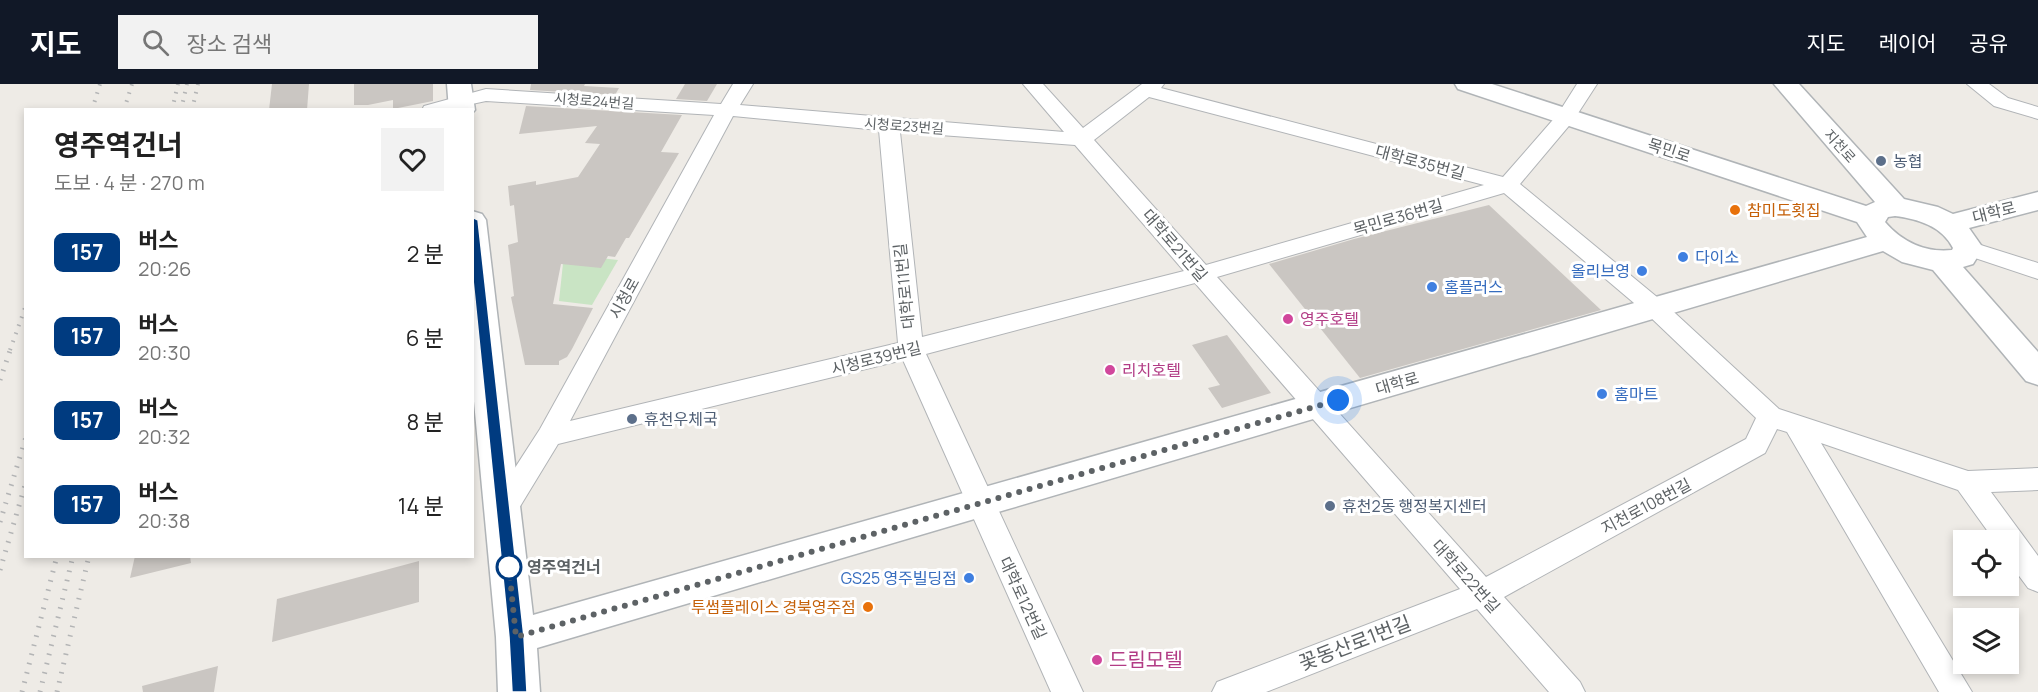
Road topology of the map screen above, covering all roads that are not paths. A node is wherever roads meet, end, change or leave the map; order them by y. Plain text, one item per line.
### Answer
1 (743, 84) edge
2 (1033, 84) edge
3 (1467, 84) edge
4 (1587, 84) edge
5 (1786, 84) edge
6 (1977, 84) edge
7 (1150, 87) edge
8 (490, 89) edge
9 (461, 100) edge
10 (437, 108) edge
11 (727, 110) junction
12 (2038, 113) edge
13 (1566, 117) junction
14 (889, 125) junction
15 (1082, 139) junction
16 (1508, 185) junction
17 (2038, 201) edge
18 (1884, 222) junction
19 (1949, 224) junction
20 (474, 239) edge
21 (1955, 255) junction
22 (2038, 271) edge
23 (1202, 274) junction
24 (1655, 308) junction
25 (911, 350) junction
26 (2038, 374) edge
27 (1315, 406) junction
28 (1783, 420) junction
29 (549, 436) junction
30 (2038, 479) edge
31 (1968, 482) junction
32 (980, 505) junction
33 (503, 510) junction
34 (2038, 579) edge
35 (1482, 594) junction
36 (516, 637) junction
37 (519, 692) edge
38 (1067, 692) edge
39 (1228, 692) edge
40 (1569, 692) edge
41 (1956, 692) edge

1 - 11 street, 시청로
2 - 15 street, 대학로21번길
3 - 13 main road, 목민로
4 - 13 street
5 - 18 main road, 지천로
6 - 12 street
7 - 15 street
7 - 16 street, 대학로35번길
8 - 9 street, 시청로24번길
8 - 11 street, 시청로24번길
9 - 10 street, 시청로24번길
11 - 14 street, 시청로23번길
11 - 29 street, 시청로
13 - 16 street
13 - 18 main road, 목민로
14 - 15 street, 시청로23번길
14 - 25 street, 대학로11번길
15 - 23 street, 대학로21번길
16 - 23 street, 목민로36번길
16 - 24 street, 대학로35번길
17 - 19 main road, 대학로
18 - 19 main road
18 - 21 main road
18 - 24 main road, 대학로
19 - 21 main road
20 - 33 main road
21 - 22 street
21 - 26 main road
23 - 25 street, 시청로39번길
23 - 27 street, 대학로21번길
24 - 27 main road, 대학로
24 - 28 street
25 - 29 street, 시청로39번길
25 - 32 street, 대학로11번길
27 - 32 main road, 대학로
27 - 35 street, 대학로22번길
28 - 31 street
28 - 35 street, 지천로108번길
28 - 41 street
29 - 33 street, 시청로
30 - 31 street
31 - 34 street
32 - 36 main road, 대학로
32 - 38 street, 대학로12번길
33 - 36 main road
35 - 39 street, 꽃동산로1번길
35 - 40 street, 대학로22번길
36 - 37 main road

